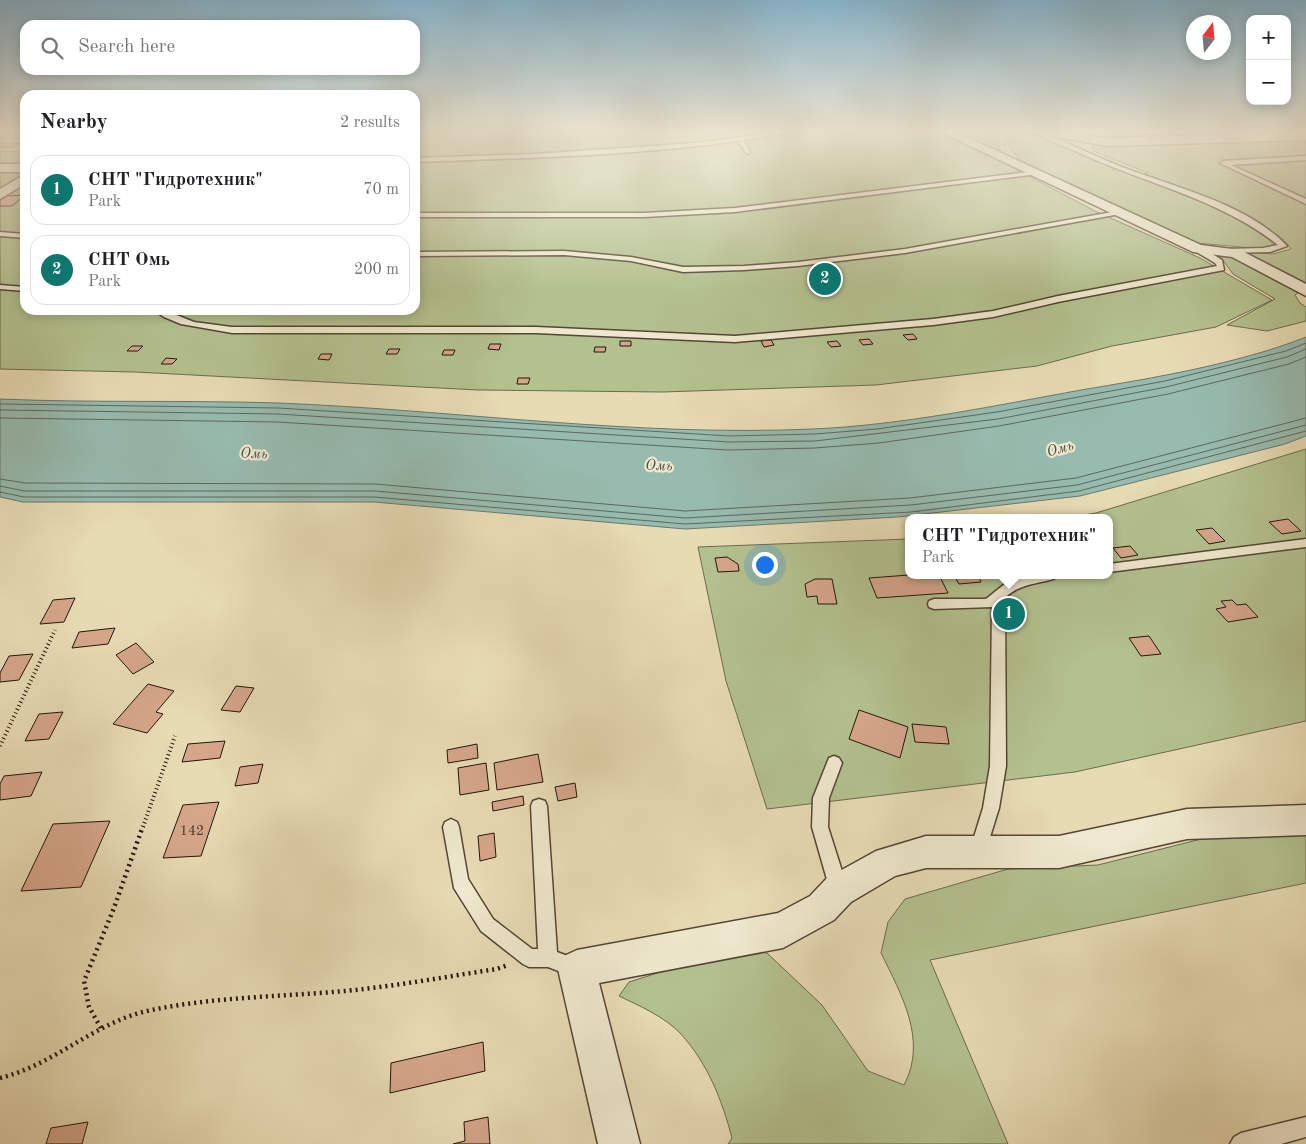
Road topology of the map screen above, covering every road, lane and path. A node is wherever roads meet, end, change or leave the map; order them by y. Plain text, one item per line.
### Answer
1 (14, 185) edge
2 (941, 185) edge
3 (1061, 185) edge
4 (1162, 185) edge
5 (1270, 185) edge
6 (0, 195) edge
7 (1306, 202) edge
8 (1118, 212) junction
9 (420, 215) dead end
10 (0, 234) edge
11 (20, 236) edge
12 (1198, 250) junction
13 (1226, 250) junction
14 (420, 254) edge
15 (0, 287) edge
16 (20, 289) edge
17 (1306, 291) edge
18 (166, 315) edge
19 (1306, 543) edge
20 (1113, 567) edge
21 (1025, 579) edge
22 (999, 597) junction
23 (934, 604) dead end
24 (55, 630) dead end
25 (176, 736) dead end
26 (0, 746) edge
27 (834, 763) dead end
28 (539, 806) dead end
29 (1306, 820) edge
30 (450, 827) dead end
31 (978, 850) junction
32 (838, 890) junction
33 (529, 958) junction
34 (562, 964) junction
35 (101, 1028) junction
36 (0, 1078) edge
37 (1306, 1127) edge
38 (619, 1144) edge
39 (1241, 1144) edge

1 - 6 street
2 - 9 lane
3 - 8 street
4 - 13 lane
5 - 7 lane
8 - 12 street
8 - 14 lane
10 - 11 lane
12 - 13 street
12 - 18 lane
13 - 17 street
15 - 16 lane
19 - 20 lane
21 - 22 lane
22 - 23 lane
22 - 31 lane
24 - 26 path
25 - 35 path
27 - 32 lane
28 - 34 lane
29 - 31 street
30 - 33 lane
31 - 32 street
32 - 34 street
33 - 34 lane
33 - 35 path
34 - 38 street
35 - 36 path
37 - 39 lane

